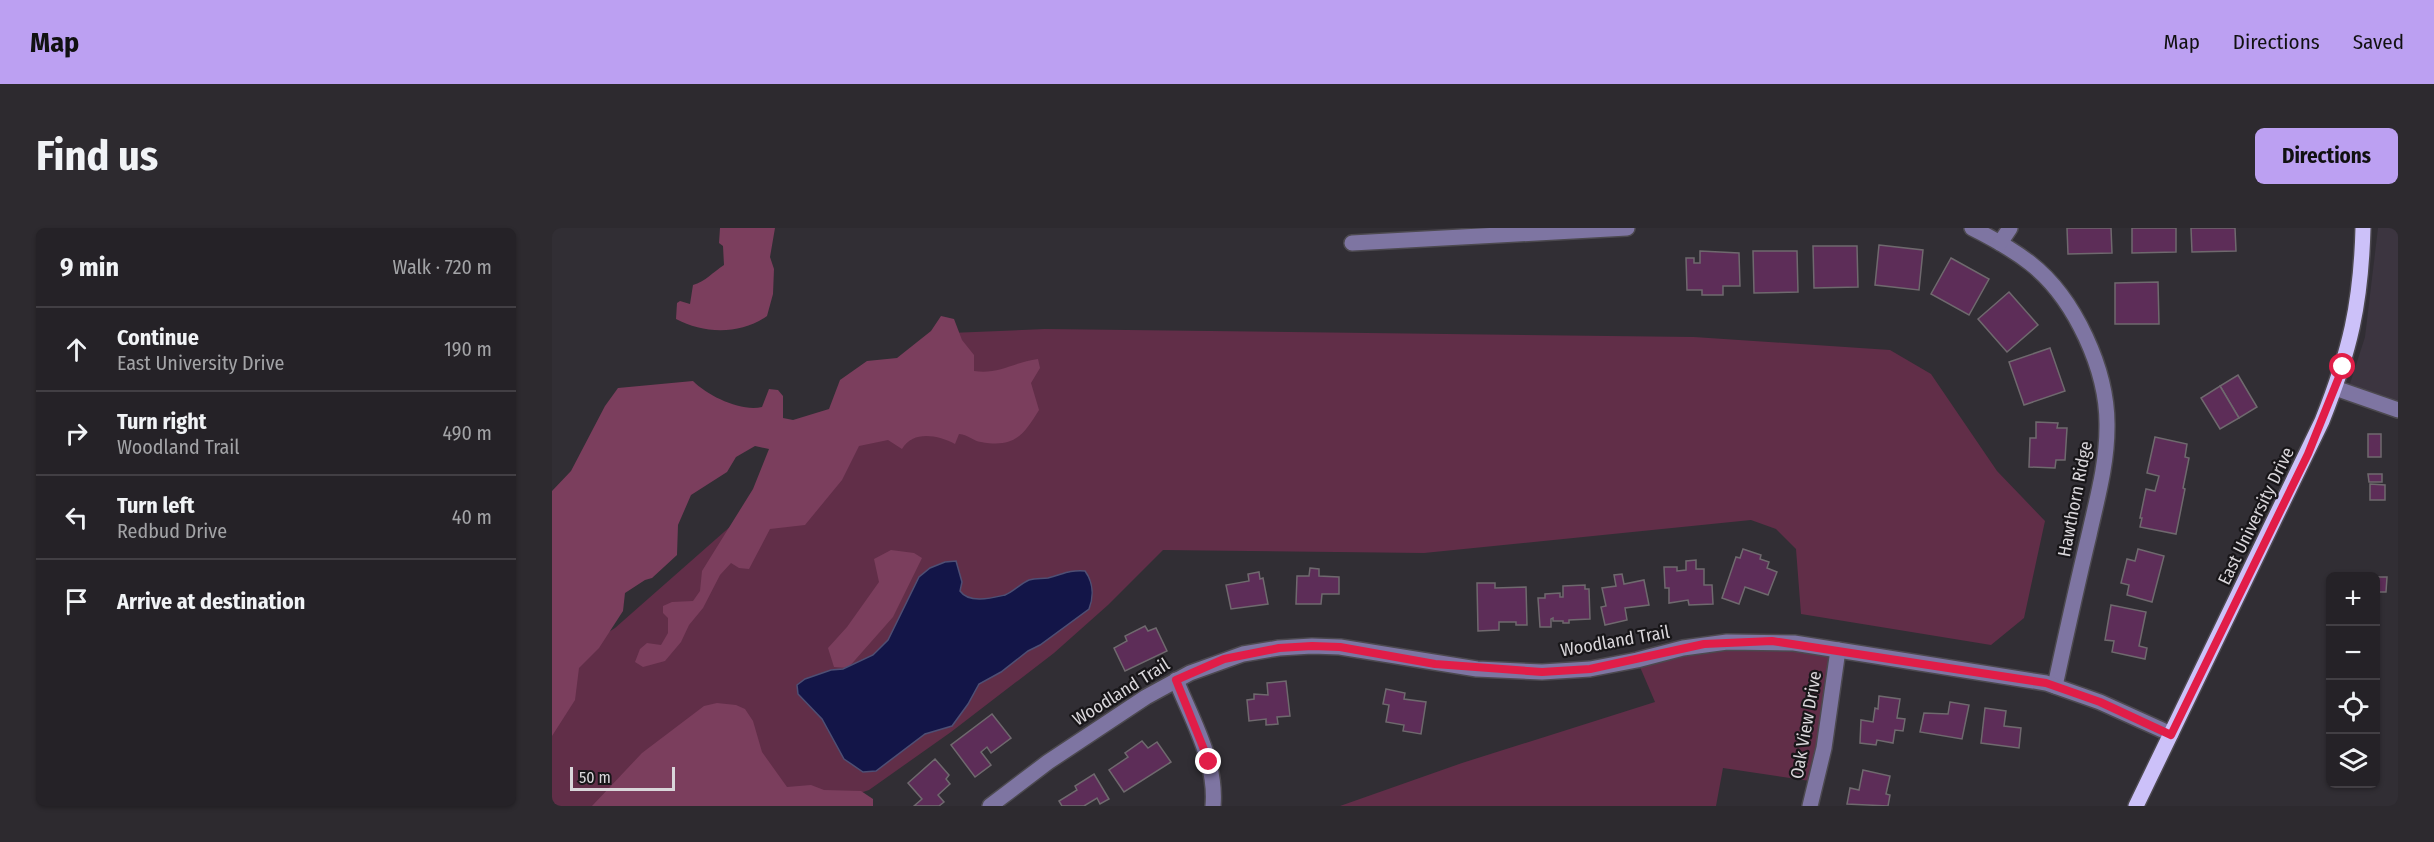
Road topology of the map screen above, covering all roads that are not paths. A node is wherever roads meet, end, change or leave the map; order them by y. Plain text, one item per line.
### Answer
1 (1627, 228) edge
2 (1972, 228) edge
3 (2010, 228) edge
4 (2363, 228) edge
5 (1352, 243) dead end
6 (2000, 243) junction
7 (2335, 388) junction
8 (2398, 410) edge
9 (1838, 650) junction
10 (1176, 680) junction
11 (2055, 686) junction
12 (2171, 735) junction
13 (990, 806) edge
14 (1213, 806) edge
15 (1810, 806) edge
16 (2136, 806) edge

1 - 5 street
2 - 6 street, Hawthorn Ridge
3 - 6 street
4 - 7 main road, East University Drive
6 - 11 street, Hawthorn Ridge
7 - 8 street
7 - 12 main road, East University Drive
9 - 10 street, Woodland Trail
9 - 11 street, Woodland Trail
9 - 15 street, Oak View Drive
10 - 13 street, Woodland Trail
10 - 14 street
11 - 12 street, Woodland Trail
12 - 16 main road, East University Drive

